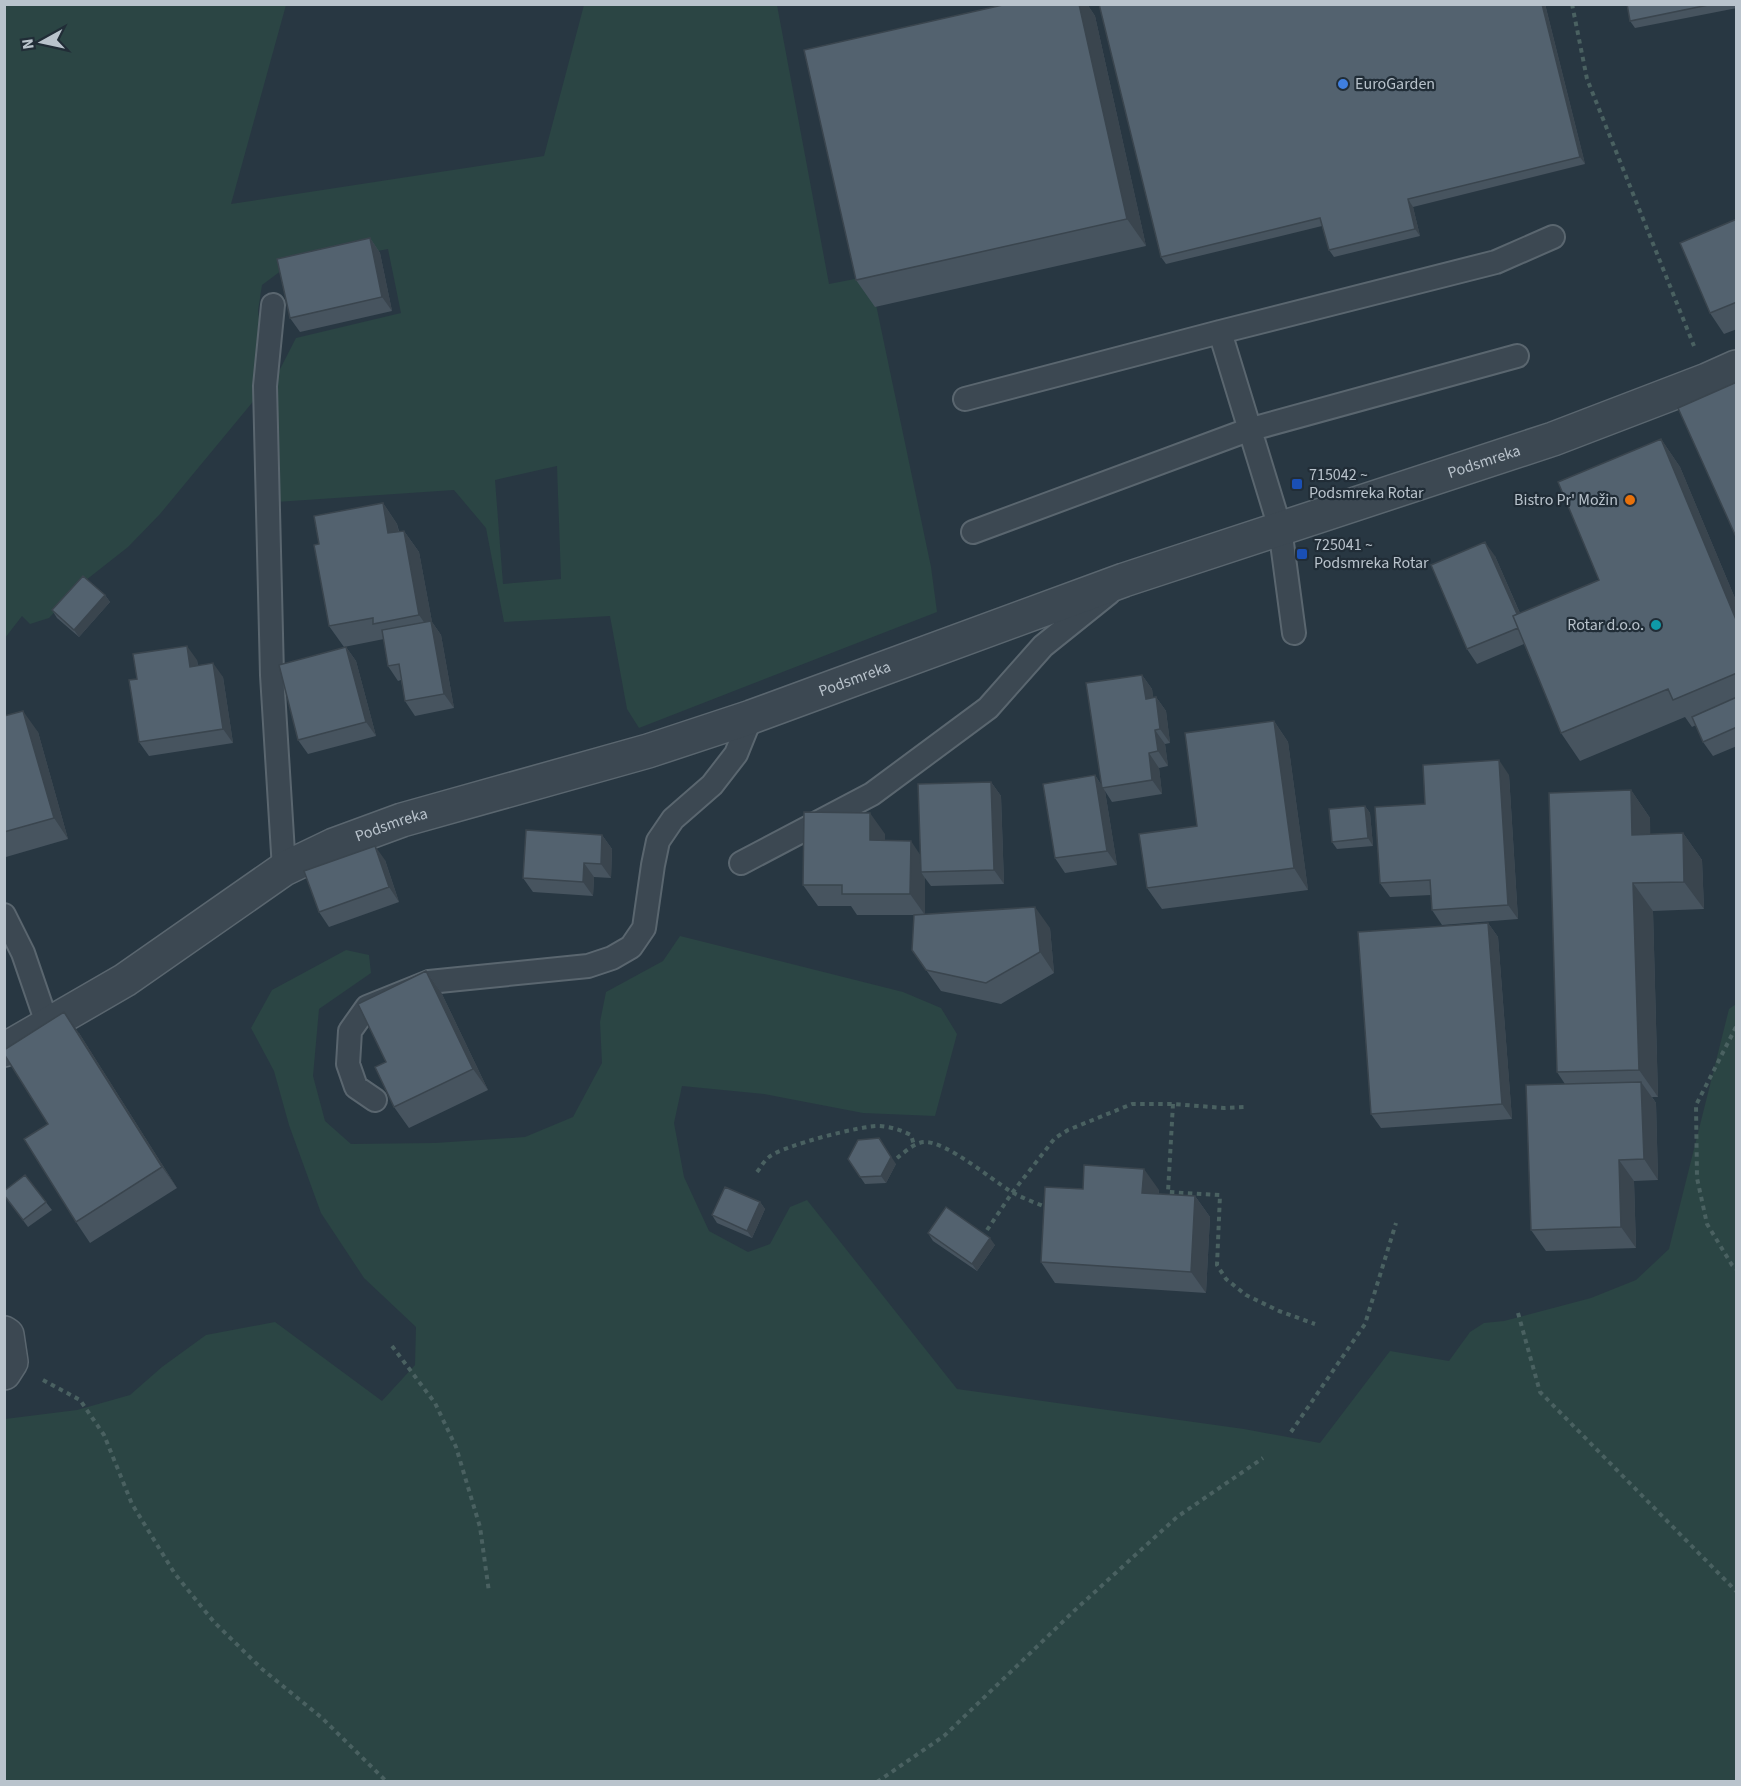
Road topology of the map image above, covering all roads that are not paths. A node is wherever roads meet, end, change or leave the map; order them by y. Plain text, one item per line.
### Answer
1 (1553, 237) dead end
2 (273, 305) dead end
3 (1220, 332) junction
4 (1517, 356) dead end
5 (1737, 367) edge
6 (964, 399) dead end
7 (1248, 430) junction
8 (1280, 528) junction
9 (973, 532) dead end
10 (1124, 580) junction
11 (1294, 633) dead end
12 (751, 717) junction
13 (741, 863) dead end
14 (284, 869) junction
15 (4, 915) edge
16 (48, 1026) junction
17 (4, 1050) edge
18 (375, 1100) edge

1 - 3 lane
2 - 14 lane
3 - 6 lane
3 - 7 lane
4 - 7 lane
5 - 8 street, Podsmreka
7 - 8 lane
7 - 9 lane
8 - 10 street, Podsmreka
8 - 11 lane
10 - 12 street, Podsmreka
10 - 13 lane
12 - 14 street, Podsmreka
12 - 18 lane
14 - 16 street, Podsmreka
15 - 16 lane
16 - 17 street, Podsmreka

